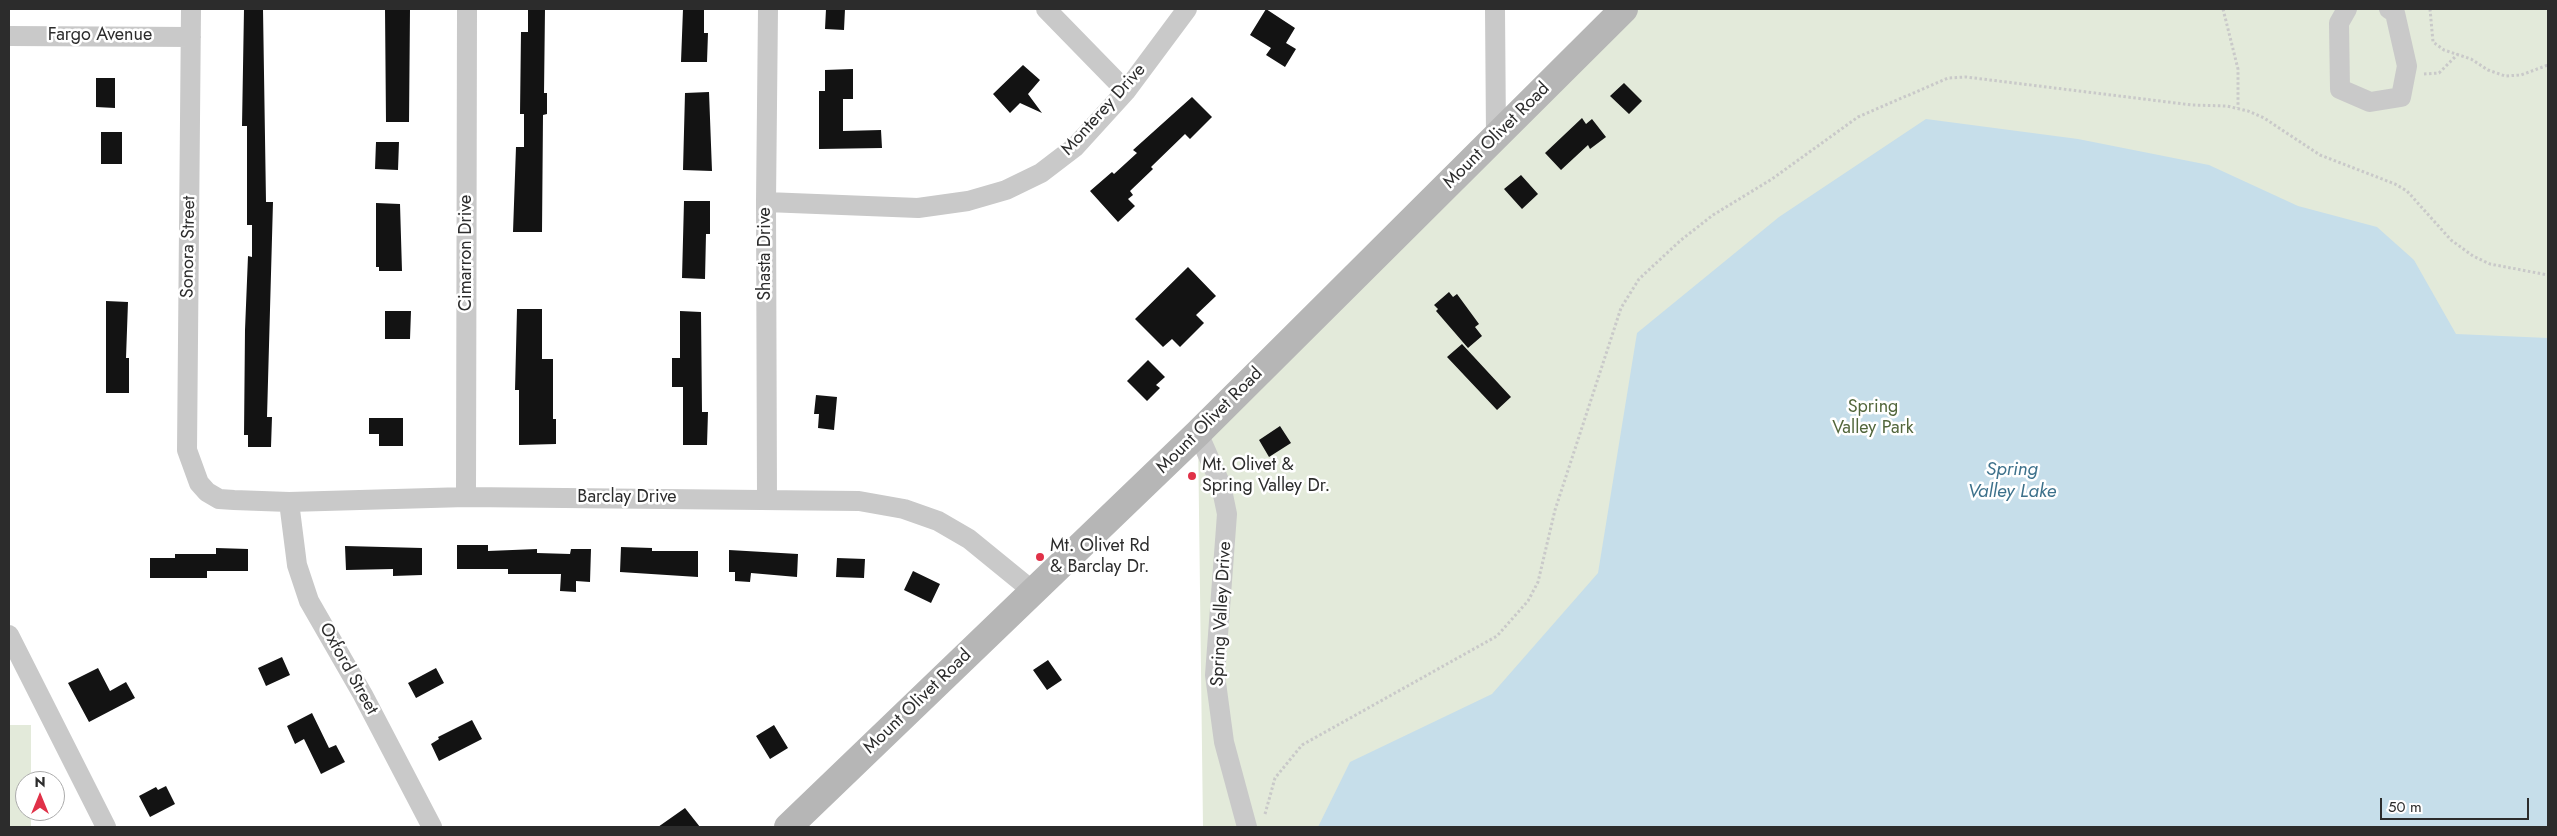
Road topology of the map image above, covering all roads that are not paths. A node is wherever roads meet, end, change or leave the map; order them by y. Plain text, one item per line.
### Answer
1 (191, 9) edge
2 (467, 9) edge
3 (768, 9) edge
4 (1046, 9) edge
5 (1187, 9) edge
6 (1495, 9) edge
7 (1624, 9) edge
8 (2347, 9) edge
9 (2389, 9) edge
10 (9, 36) edge
11 (192, 37) junction
12 (1126, 91) junction
13 (1496, 136) junction
14 (766, 202) junction
15 (1198, 433) junction
16 (199, 483) joint
17 (466, 497) junction
18 (767, 499) junction
19 (289, 502) junction
20 (1034, 592) junction
21 (9, 635) edge
22 (1255, 822) edge
23 (106, 827) edge
24 (432, 827) edge
25 (788, 827) edge

1 - 11 street, Sonora Street
2 - 17 street, Cimarron Drive
3 - 14 street, Shasta Drive
4 - 12 street
5 - 12 street, Monterey Drive
6 - 13 street
7 - 13 street, Mount Olivet Road
8 - 9 street
10 - 11 street, Fargo Avenue
11 - 16 street, Sonora Street
12 - 14 street, Monterey Drive
13 - 15 street, Mount Olivet Road
14 - 18 street, Shasta Drive
15 - 20 street, Mount Olivet Road
15 - 22 street, Spring Valley Drive
16 - 19 street, Barclay Drive
17 - 18 street, Barclay Drive
17 - 19 street, Barclay Drive
18 - 20 street, Barclay Drive
19 - 24 street, Oxford Street
20 - 25 street, Mount Olivet Road
21 - 23 street

